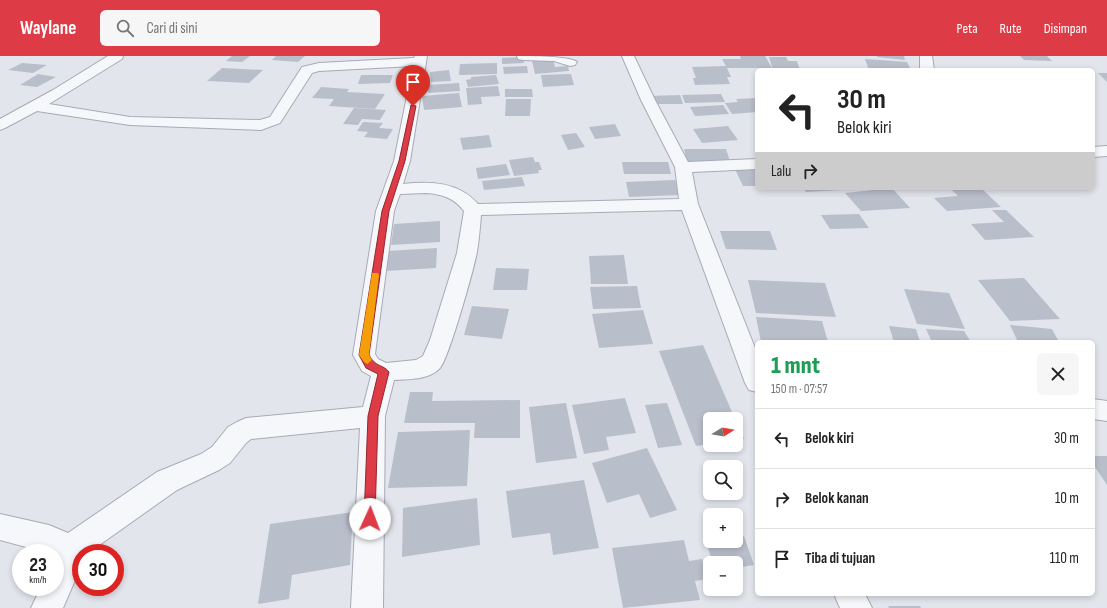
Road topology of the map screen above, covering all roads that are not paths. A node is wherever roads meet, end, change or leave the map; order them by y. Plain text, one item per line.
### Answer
1 (117, 56) edge
2 (523, 56) edge
3 (628, 56) edge
4 (926, 56) edge
5 (421, 59) edge
6 (570, 62) dead end
7 (927, 68) edge
8 (34, 106) junction
9 (0, 125) edge
10 (1095, 152) edge
11 (1107, 152) edge
12 (755, 164) edge
13 (683, 167) junction
14 (393, 190) junction
15 (689, 204) junction
16 (473, 210) junction
17 (753, 359) edge
18 (755, 371) edge
19 (384, 372) junction
20 (1095, 409) edge
21 (1107, 411) edge
22 (373, 416) junction
23 (0, 527) edge
24 (60, 544) edge
25 (64, 553) edge
26 (52, 596) edge
27 (850, 596) edge
28 (47, 608) edge
29 (367, 608) edge
30 (856, 608) edge

1 - 8 street
2 - 6 street
3 - 13 street
4 - 7 street
5 - 8 street
5 - 14 street
8 - 9 street
10 - 11 street
12 - 13 street
13 - 15 street
14 - 16 street
14 - 19 street
15 - 16 street
15 - 17 street
16 - 19 street
17 - 18 street
19 - 22 street
20 - 21 street
22 - 25 street
22 - 29 street
23 - 24 street
26 - 28 street
27 - 30 street

